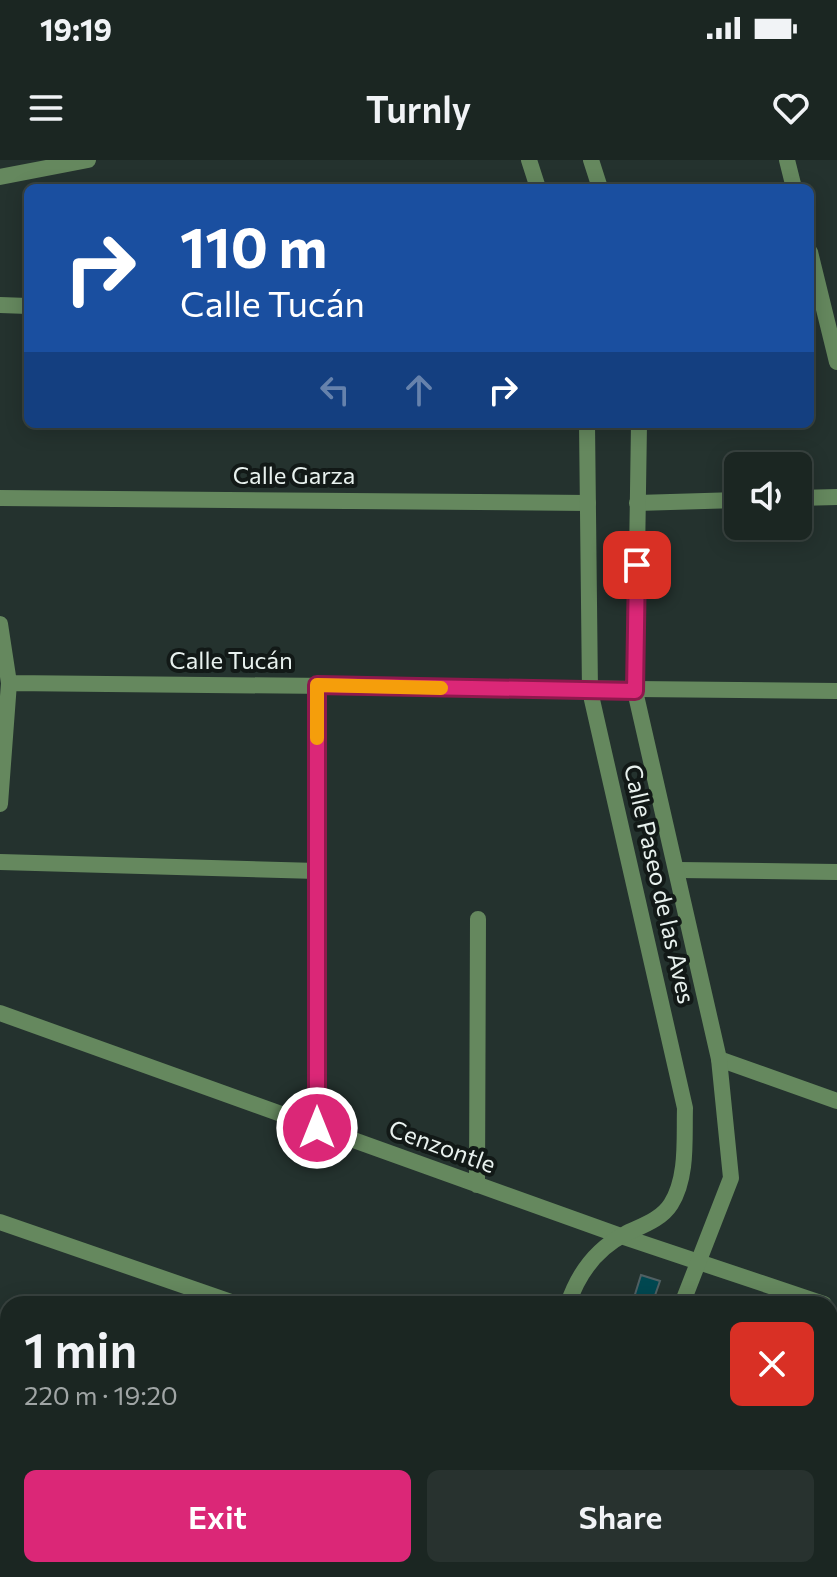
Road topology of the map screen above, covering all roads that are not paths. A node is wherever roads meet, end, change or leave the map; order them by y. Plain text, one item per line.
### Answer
1 (88, 160) edge
2 (529, 160) edge
3 (591, 160) edge
4 (787, 160) edge
5 (0, 177) edge
6 (537, 184) edge
7 (599, 184) edge
8 (793, 184) edge
9 (814, 268) edge
10 (0, 305) edge
11 (24, 306) edge
12 (837, 362) edge
13 (587, 428) edge
14 (639, 428) edge
15 (837, 497) edge
16 (0, 498) edge
17 (812, 498) edge
18 (724, 500) edge
19 (588, 503) junction
20 (637, 503) junction
21 (0, 624) edge
22 (9, 683) junction
23 (317, 685) junction
24 (590, 691) junction
25 (635, 691) junction
26 (837, 691) edge
27 (0, 804) edge
28 (0, 862) edge
29 (678, 870) junction
30 (317, 871) junction
31 (837, 872) edge
32 (478, 919) dead end
33 (0, 1013) edge
34 (719, 1059) junction
35 (837, 1101) edge
36 (317, 1128) junction
37 (477, 1185) junction
38 (0, 1222) edge
39 (621, 1236) junction
40 (697, 1262) junction
41 (214, 1296) edge
42 (572, 1296) edge
43 (685, 1296) edge
44 (800, 1296) edge

1 - 5 street
2 - 6 street
3 - 7 street
4 - 8 street
9 - 12 street
10 - 11 street
13 - 19 street, Calle Paseo de las Aves
14 - 20 street, Calle Paseo de las Aves
15 - 17 street
16 - 19 street, Calle Garza
18 - 20 street
19 - 24 street, Calle Paseo de las Aves
20 - 25 street, Calle Paseo de las Aves
21 - 22 street
22 - 23 street, Calle Tucán
22 - 27 street
23 - 24 street, Calle Tucán
23 - 30 street
24 - 25 street, Calle Tucán
24 - 39 street, Calle Paseo de las Aves
25 - 26 street, Calle Tucán
25 - 29 street, Calle Paseo de las Aves
28 - 30 street
29 - 31 street
29 - 34 street, Calle Paseo de las Aves
30 - 36 street
32 - 37 street
33 - 36 street, Cenzontle
34 - 35 street
34 - 40 street, Calle Paseo de las Aves
36 - 37 street, Cenzontle
37 - 39 street, Cenzontle
38 - 41 street
39 - 40 street, Cenzontle
39 - 42 street, Calle Paseo de las Aves
40 - 43 street, Calle Paseo de las Aves
40 - 44 street, Cenzontle

